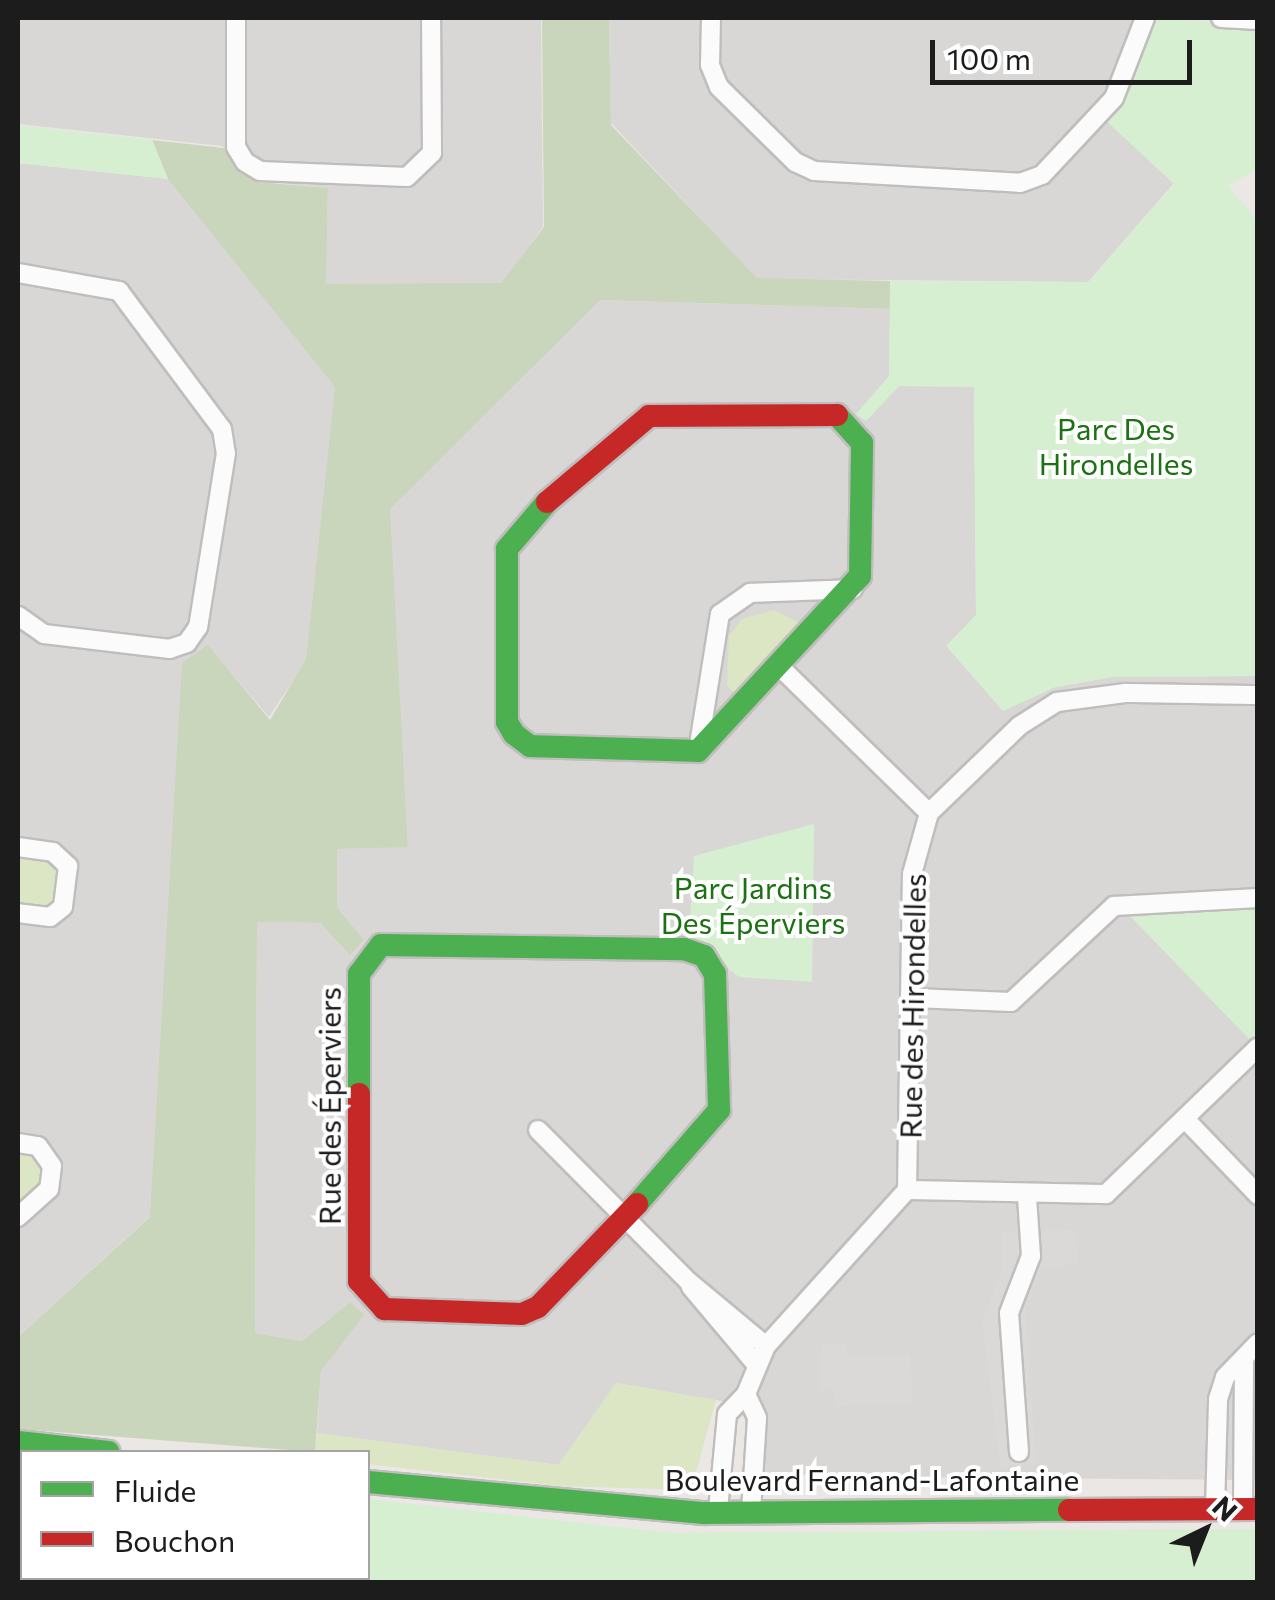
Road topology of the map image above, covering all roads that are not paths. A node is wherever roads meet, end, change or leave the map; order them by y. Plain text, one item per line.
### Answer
1 (236, 18) edge
2 (431, 18) edge
3 (711, 18) edge
4 (1145, 18) edge
5 (1220, 18) edge
6 (1258, 20) edge
7 (18, 273) edge
8 (853, 589) junction
9 (18, 616) edge
10 (781, 668) junction
11 (1258, 695) edge
12 (698, 751) junction
13 (929, 813) junction
14 (18, 847) edge
15 (1258, 898) edge
16 (18, 913) edge
17 (914, 998) junction
18 (1258, 1046) edge
19 (1186, 1120) junction
20 (538, 1130) dead end
21 (18, 1142) edge
22 (907, 1190) junction
23 (1258, 1195) edge
24 (1028, 1197) junction
25 (18, 1217) edge
26 (625, 1217) junction
27 (689, 1282) junction
28 (1258, 1343) edge
29 (766, 1346) junction
30 (1244, 1360) junction
31 (755, 1363) junction
32 (746, 1394) junction
33 (18, 1442) edge
34 (90, 1450) edge
35 (1019, 1452) dead end
36 (370, 1482) edge
37 (1215, 1508) junction
38 (1250, 1509) edge
39 (718, 1510) junction
40 (751, 1512) junction

1 - 2 street
3 - 4 street
5 - 6 street
7 - 9 street
8 - 10 street
8 - 12 street
8 - 12 street
10 - 12 street
10 - 13 street
11 - 13 street
13 - 17 street, Rue des Hirondelles
14 - 16 street
15 - 17 street
17 - 22 street, Rue des Hirondelles
18 - 19 street
19 - 23 street
19 - 24 street
20 - 26 street
21 - 25 street
22 - 24 street
22 - 29 street
24 - 35 street
26 - 26 street, Rue des Éperviers
26 - 27 street
27 - 29 street
27 - 31 street
28 - 30 street
29 - 31 street
30 - 37 street
30 - 38 street
31 - 32 street
32 - 39 street
32 - 40 street
33 - 34 street
36 - 39 street, Boulevard Fernand-Lafontaine
37 - 38 street, Boulevard Fernand-Lafontaine
37 - 40 street, Boulevard Fernand-Lafontaine
39 - 40 street, Boulevard Fernand-Lafontaine

